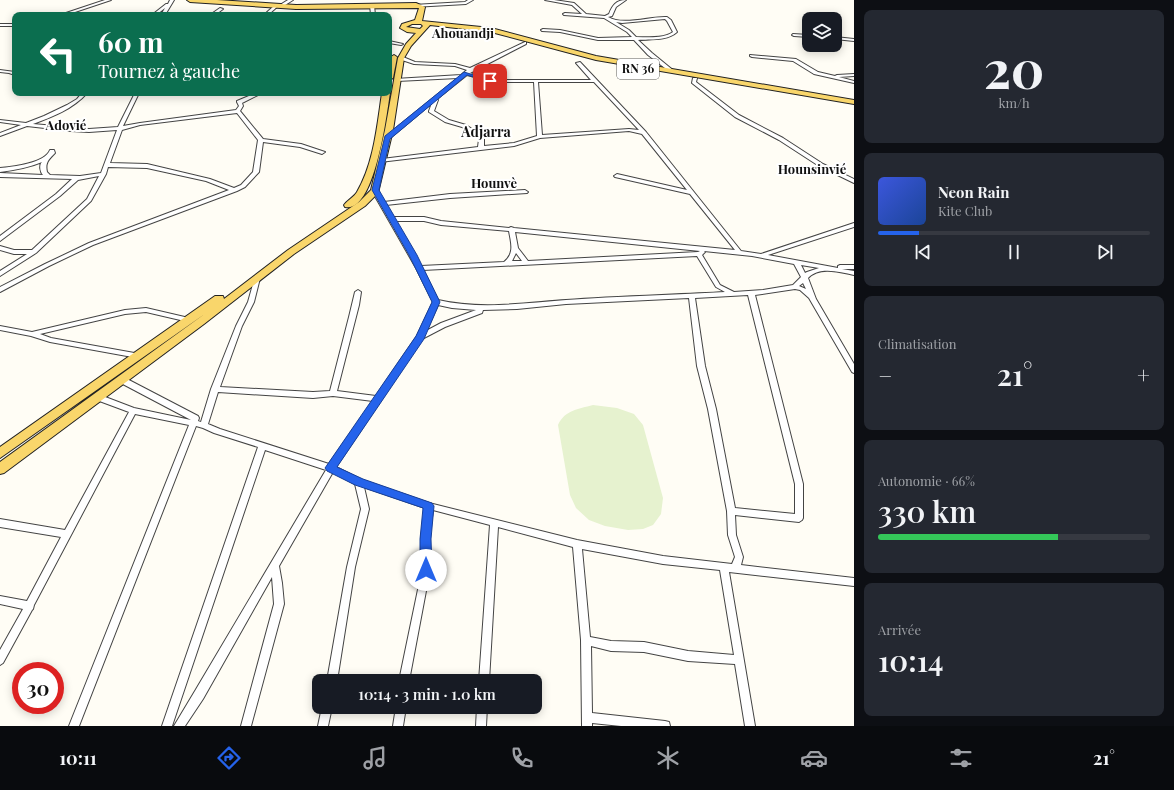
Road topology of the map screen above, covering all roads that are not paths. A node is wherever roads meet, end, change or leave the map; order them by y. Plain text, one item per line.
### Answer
1 (109, 0) edge
2 (172, 0) edge
3 (190, 0) edge
4 (291, 0) edge
5 (295, 0) edge
6 (471, 0) edge
7 (547, 0) edge
8 (577, 0) edge
9 (624, 0) edge
10 (229, 2) edge
11 (373, 3) edge
12 (392, 4) junction
13 (573, 4) junction
14 (167, 5) junction
15 (418, 5) junction
16 (278, 6) junction
17 (410, 7) junction
18 (221, 8) dead end
19 (71, 12) edge
20 (158, 12) edge
21 (164, 12) edge
22 (216, 12) edge
23 (270, 12) edge
24 (565, 14) dead end
25 (584, 14) junction
26 (605, 16) junction
27 (612, 20) junction
28 (411, 22) junction
29 (0, 25) edge
30 (12, 25) edge
31 (421, 26) junction
32 (406, 30) junction
33 (544, 30) dead end
34 (794, 35) dead end
35 (802, 36) edge
36 (635, 37) junction
37 (842, 39) edge
38 (854, 40) edge
39 (392, 42) edge
40 (525, 43) junction
41 (401, 44) junction
42 (752, 56) dead end
43 (394, 57) edge
44 (578, 63) dead end
45 (0, 71) edge
46 (392, 71) edge
47 (672, 71) junction
48 (12, 73) edge
49 (467, 73) junction
50 (854, 75) edge
51 (831, 77) junction
52 (392, 78) edge
53 (694, 79) junction
54 (594, 81) junction
55 (536, 82) junction
56 (854, 82) edge
57 (82, 96) edge
58 (136, 96) edge
59 (253, 96) edge
60 (385, 96) edge
61 (390, 96) edge
62 (436, 100) junction
63 (854, 102) edge
64 (854, 106) edge
65 (238, 111) junction
66 (0, 121) edge
67 (447, 121) junction
68 (635, 123) junction
69 (25, 124) junction
70 (120, 128) junction
71 (446, 128) dead end
72 (629, 130) junction
73 (644, 133) junction
74 (0, 135) edge
75 (540, 137) junction
76 (387, 138) junction
77 (261, 140) junction
78 (480, 147) junction
79 (52, 151) dead end
80 (322, 152) dead end
81 (49, 156) junction
82 (382, 161) junction
83 (107, 165) junction
84 (0, 170) edge
85 (103, 174) junction
86 (0, 175) edge
87 (48, 176) junction
88 (617, 176) dead end
89 (76, 178) junction
90 (854, 181) edge
91 (235, 190) junction
92 (375, 190) junction
93 (525, 192) dead end
94 (692, 193) junction
95 (384, 204) junction
96 (393, 219) junction
97 (854, 225) edge
98 (510, 229) junction
99 (0, 239) edge
100 (0, 248) edge
101 (516, 248) junction
102 (705, 249) junction
103 (34, 252) junction
104 (739, 252) junction
105 (699, 254) junction
106 (763, 255) junction
107 (796, 262) junction
108 (527, 263) junction
109 (505, 264) junction
110 (854, 267) edge
111 (419, 268) junction
112 (829, 268) junction
113 (854, 273) edge
114 (0, 274) edge
115 (804, 277) junction
116 (257, 278) junction
117 (718, 286) junction
118 (795, 287) junction
119 (0, 290) edge
120 (358, 292) dead end
121 (752, 293) junction
122 (733, 294) junction
123 (692, 296) junction
124 (710, 296) junction
125 (813, 299) junction
126 (436, 302) junction
127 (486, 309) junction
128 (189, 320) junction
129 (0, 328) edge
130 (32, 334) junction
131 (420, 336) junction
132 (138, 356) junction
133 (854, 370) edge
134 (122, 380) junction
135 (215, 389) junction
136 (333, 393) junction
137 (97, 397) junction
138 (378, 399) junction
139 (133, 411) junction
140 (194, 422) junction
141 (204, 424) junction
142 (262, 446) junction
143 (0, 453) edge
144 (331, 468) junction
145 (0, 469) edge
146 (359, 482) junction
147 (429, 506) junction
148 (731, 511) junction
149 (0, 523) edge
150 (494, 524) junction
151 (68, 534) junction
152 (577, 544) junction
153 (274, 565) junction
154 (724, 568) junction
155 (735, 569) junction
156 (854, 582) edge
157 (0, 600) edge
158 (30, 606) junction
159 (586, 640) junction
160 (3, 650) edge
161 (0, 660) edge
162 (740, 660) junction
163 (333, 674) edge
164 (405, 674) edge
165 (484, 674) edge
166 (326, 714) edge
167 (400, 714) edge
168 (482, 714) edge
169 (587, 722) edge
170 (74, 726) edge
171 (167, 726) edge
172 (179, 726) edge
173 (246, 726) edge
174 (323, 726) edge
175 (398, 726) edge
176 (482, 726) edge
177 (665, 726) edge
178 (750, 726) edge

1 - 19 street
2 - 14 street
3 - 10 main road
4 - 5 street
4 - 16 street
6 - 15 street
7 - 13 street
8 - 13 street
9 - 26 street
10 - 16 main road
11 - 12 main road
11 - 16 main road
12 - 15 main road
12 - 17 main road
13 - 25 street
14 - 20 street
14 - 21 street
15 - 17 street
15 - 31 main road
16 - 23 street
17 - 28 main road
18 - 22 street
24 - 25 street
25 - 26 street
26 - 27 street
27 - 36 street
27 - 36 street
28 - 31 main road
28 - 32 main road
29 - 30 street
31 - 32 main road
31 - 40 main road, RN 36
31 - 43 main road
31 - 47 main road, RN 36
32 - 41 main road
33 - 36 street
34 - 35 street
36 - 47 street
37 - 38 street
39 - 41 street
40 - 49 street
40 - 53 main road, RN 36
41 - 43 main road
42 - 51 street
43 - 46 main road
43 - 49 street
44 - 54 street
45 - 48 street
47 - 63 main road, RN 36
49 - 52 street
49 - 55 street
49 - 62 street
50 - 51 street
51 - 56 street
53 - 64 main road, RN 36
53 - 90 street
54 - 55 street
54 - 68 street
55 - 75 street
57 - 69 street
58 - 70 street
59 - 65 street
60 - 128 main road
61 - 76 main road
62 - 67 street
62 - 76 street
65 - 70 street
65 - 77 street
66 - 69 street
67 - 71 street
67 - 78 street
68 - 72 street
68 - 73 street
69 - 70 street
69 - 74 street
70 - 83 street
72 - 73 street
72 - 75 street
73 - 94 street
75 - 78 street
76 - 82 main road
77 - 80 street
77 - 91 street
78 - 82 street
79 - 81 street
81 - 84 street
81 - 87 street
82 - 92 main road
83 - 85 street
83 - 91 street
85 - 89 street
85 - 103 street
86 - 87 street
87 - 89 street
88 - 94 street
89 - 99 street
91 - 119 street
92 - 95 street
92 - 116 main road
93 - 95 street
94 - 104 street
95 - 96 street
96 - 98 street
96 - 111 street
97 - 106 street
98 - 101 street
98 - 102 street
100 - 103 street
101 - 108 street
101 - 109 street
102 - 104 street
102 - 105 street
103 - 114 street
104 - 106 street
105 - 108 street
105 - 117 street
106 - 107 street
107 - 112 street
107 - 115 street
108 - 109 street
109 - 111 street
110 - 112 street
111 - 126 street
112 - 113 street
112 - 115 street
115 - 118 street
115 - 125 street
116 - 134 main road
116 - 135 street
117 - 122 street
117 - 124 street
118 - 121 street
118 - 125 street
120 - 136 street
121 - 122 street
121 - 148 street
122 - 124 street
123 - 124 street
123 - 127 street
123 - 148 street
125 - 133 street
126 - 127 street
126 - 131 street
127 - 131 street
128 - 130 street
128 - 132 main road
129 - 130 street
130 - 132 street
131 - 138 street
132 - 143 main road
134 - 137 main road
134 - 140 street
135 - 136 street
135 - 141 street
136 - 138 street
137 - 139 street
137 - 145 main road
138 - 144 street
139 - 140 street
139 - 151 street
140 - 141 street
140 - 170 street
141 - 142 street
142 - 144 street
142 - 171 street
144 - 146 street
144 - 153 street
146 - 147 street
146 - 163 street
147 - 150 street
147 - 164 street
148 - 155 street
149 - 151 street
150 - 152 street
150 - 165 street
151 - 158 street
152 - 154 street
152 - 159 street
153 - 172 street
153 - 173 street
154 - 155 street
154 - 162 street
155 - 156 street
157 - 158 street
158 - 160 street
159 - 162 street
159 - 169 street
160 - 161 street
162 - 178 street
166 - 174 street
167 - 175 street
168 - 176 street
169 - 177 street

